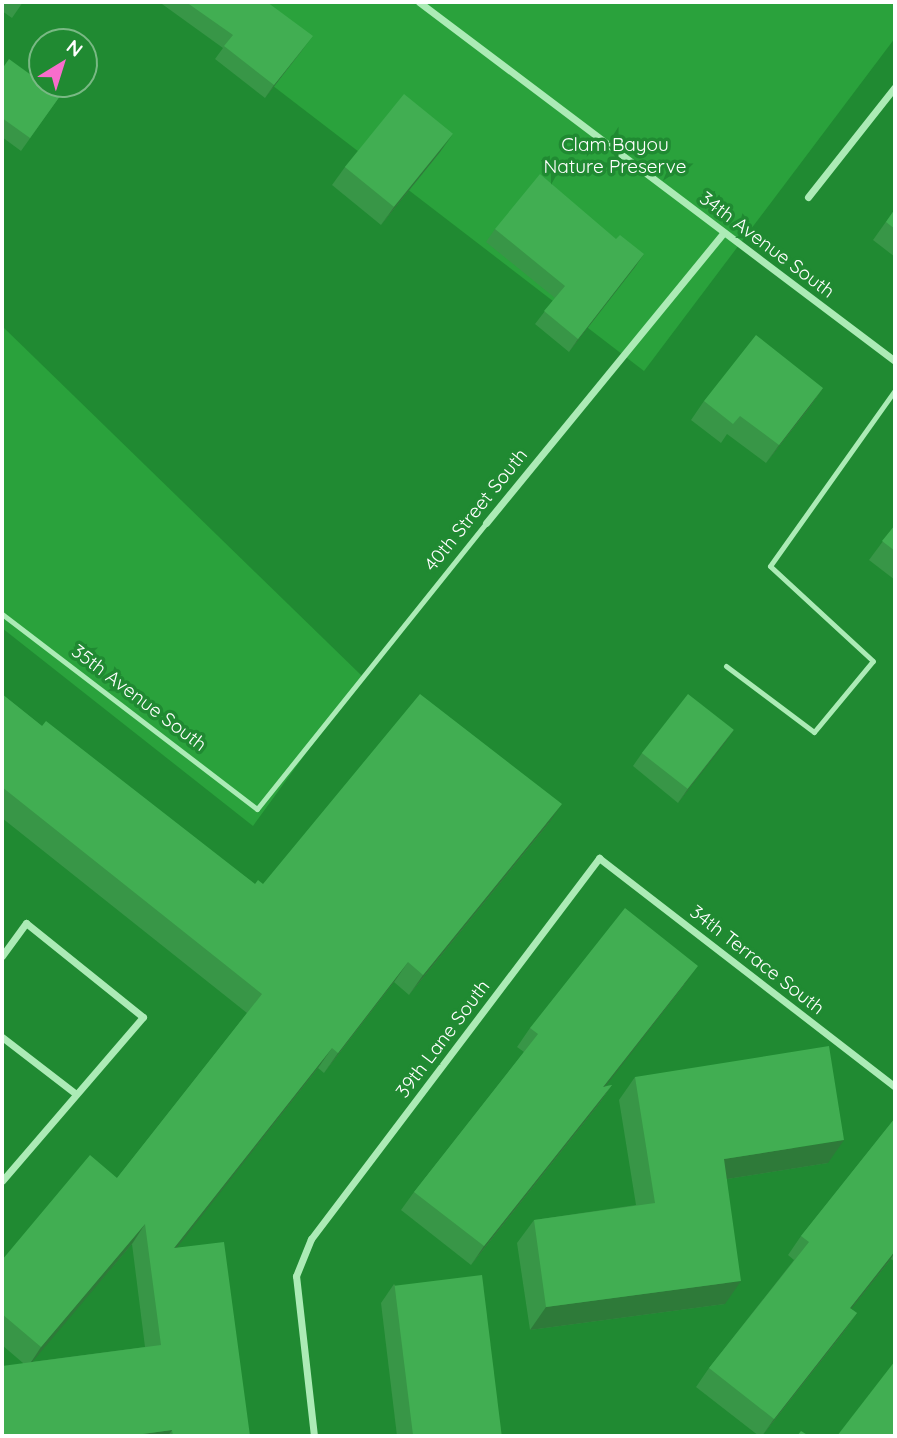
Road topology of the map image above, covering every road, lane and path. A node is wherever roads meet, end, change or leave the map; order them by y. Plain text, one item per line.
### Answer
1 (419, 2) edge
2 (895, 87) edge
3 (808, 197) dead end
4 (723, 233) junction
5 (895, 361) edge
6 (895, 390) edge
7 (486, 523) joint
8 (2, 614) edge
9 (726, 666) dead end
10 (257, 808) joint
11 (599, 858) joint
12 (2, 956) edge
13 (2, 1037) edge
14 (895, 1087) edge
15 (76, 1094) junction
16 (2, 1181) edge
17 (314, 1436) edge

1 - 4 street, 34th Avenue South
2 - 3 street
4 - 5 street, 34th Avenue South
4 - 7 street, 40th Street South
6 - 9 lane
7 - 10 lane, 40th Street South
8 - 10 lane, 35th Avenue South
11 - 14 street, 34th Terrace South
11 - 17 street, 39th Lane South
12 - 15 street
13 - 15 street
15 - 16 street

